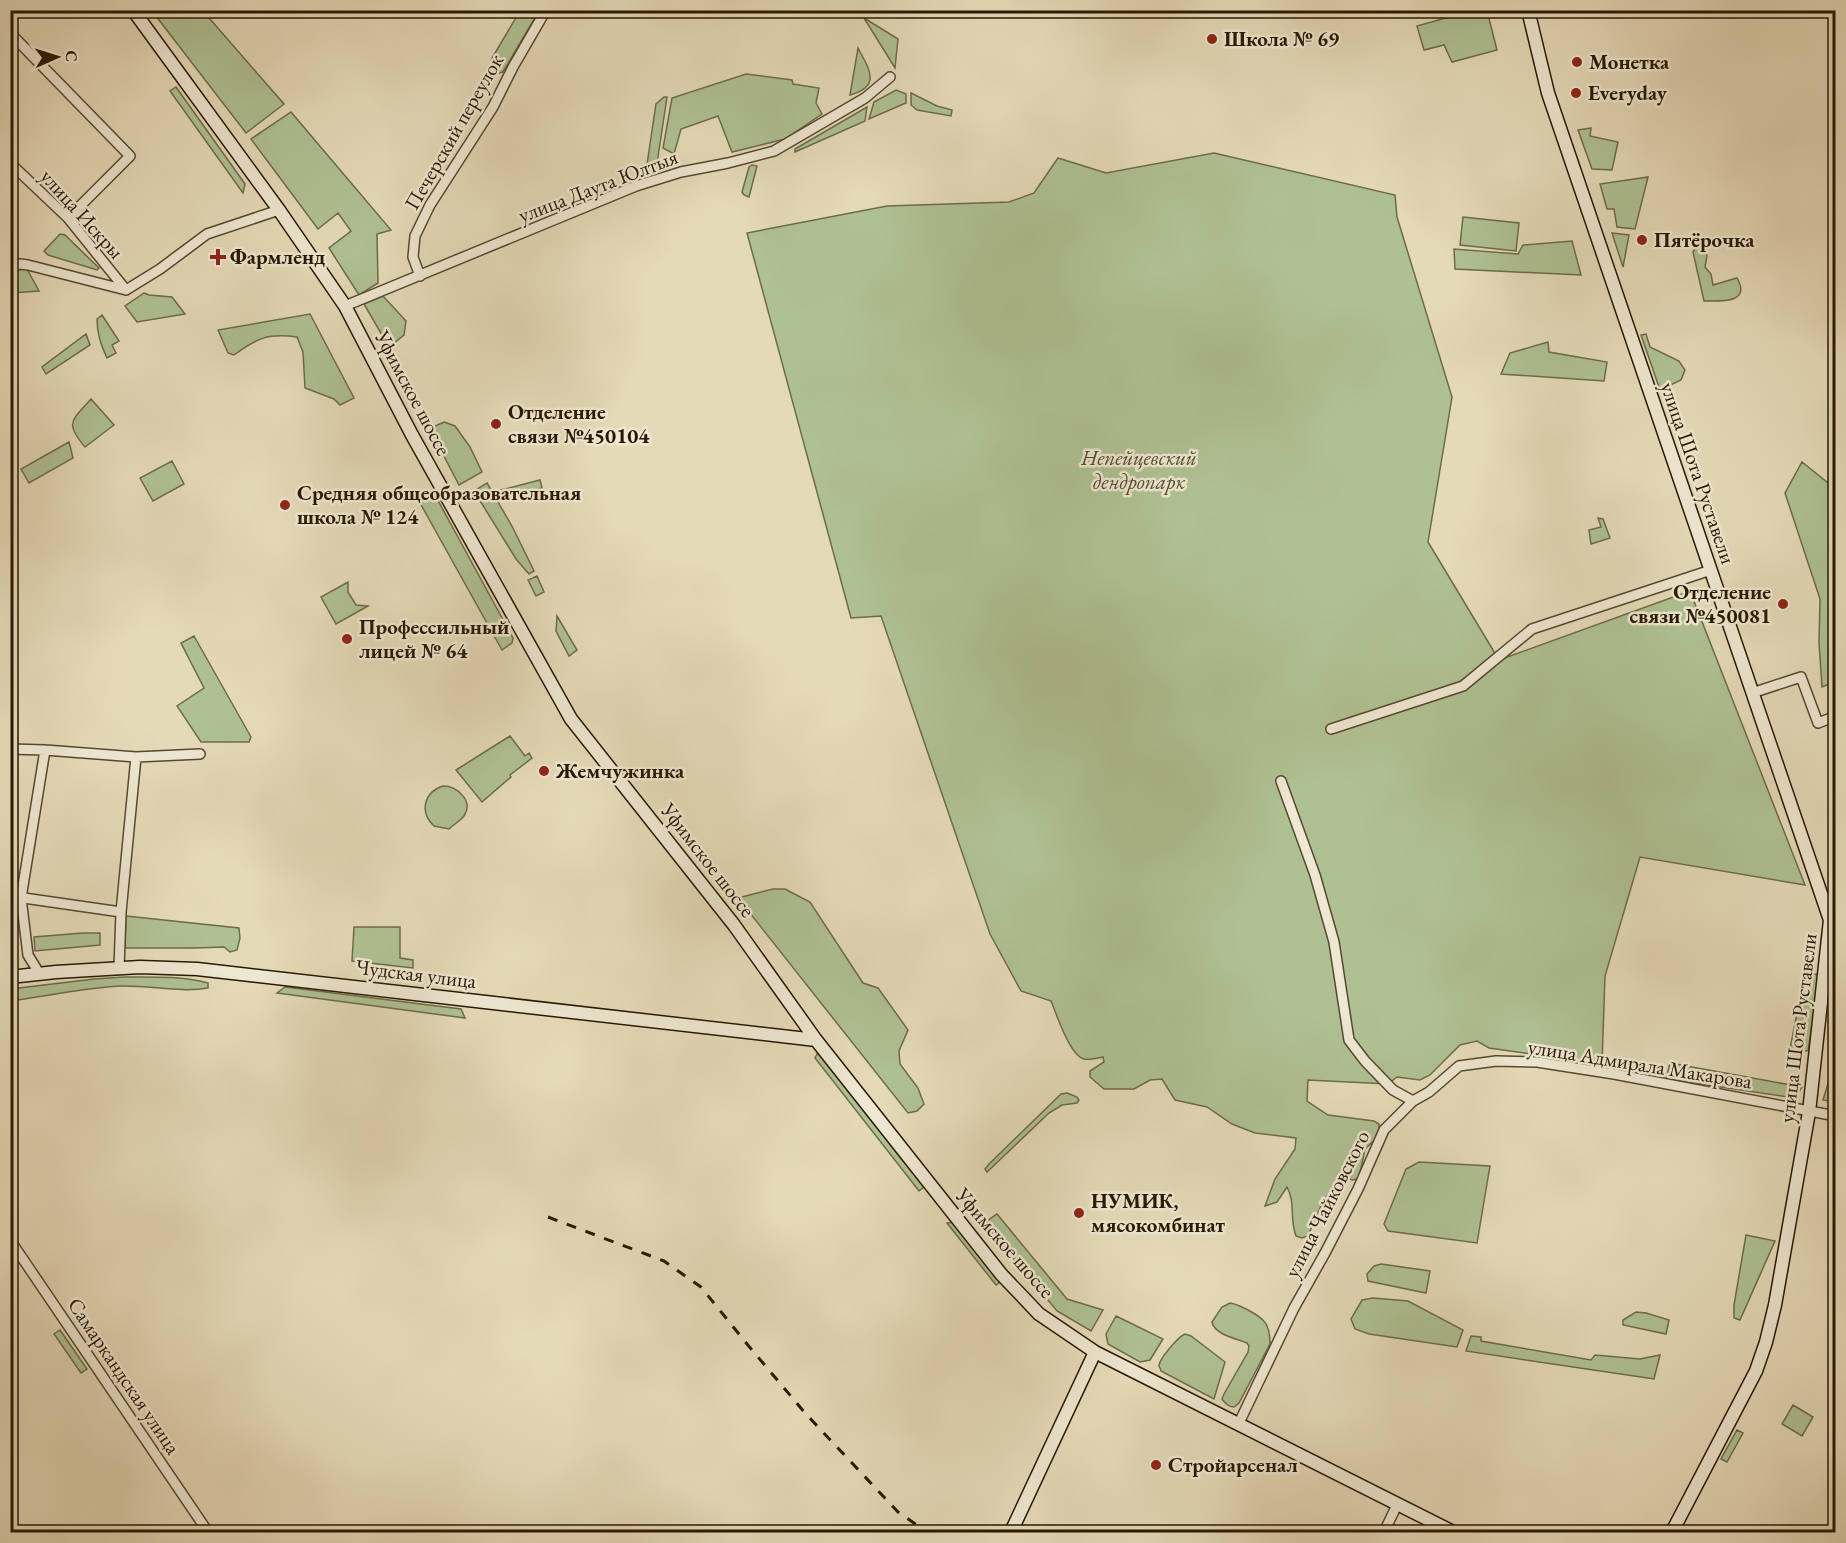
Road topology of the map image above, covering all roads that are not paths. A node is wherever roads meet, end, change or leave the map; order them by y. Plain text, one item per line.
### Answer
1 (133, 10) edge
2 (546, 10) edge
3 (1528, 10) edge
4 (10, 33) edge
5 (890, 77) dead end
6 (10, 163) edge
7 (279, 210) junction
8 (68, 218) junction
9 (10, 267) edge
10 (420, 276) junction
11 (126, 290) junction
12 (345, 306) junction
13 (1711, 570) junction
14 (1752, 693) junction
15 (1836, 716) edge
16 (1331, 729) dead end
17 (10, 750) edge
18 (45, 750) junction
19 (200, 754) dead end
20 (136, 757) junction
21 (1281, 781) dead end
22 (16, 897) edge
23 (121, 912) junction
24 (119, 968) junction
25 (39, 974) junction
26 (10, 977) edge
27 (816, 1040) junction
28 (1413, 1101) junction
29 (1809, 1112) junction
30 (1836, 1116) edge
31 (10, 1240) edge
32 (1095, 1352) junction
33 (1238, 1425) junction
34 (1397, 1505) junction
35 (208, 1533) edge
36 (1011, 1533) edge
37 (1384, 1533) edge
38 (1453, 1533) edge
39 (1672, 1533) edge

1 - 7 main road, Уфимское шоссе
2 - 10 street, Печерский переулок
3 - 13 main road, улица Шота Руставели
4 - 8 street
5 - 10 street, улица Даута Юлтыя
6 - 8 street, улица Искры
7 - 11 street
7 - 12 main road, Уфимское шоссе
8 - 11 street, улица Искры
9 - 11 street
10 - 12 street, улица Даута Юлтыя
12 - 27 main road, Уфимское шоссе
13 - 14 main road, улица Шота Руставели
13 - 16 street
14 - 15 street
14 - 29 main road, улица Шота Руставели
17 - 18 street
18 - 20 street
18 - 22 street
19 - 20 street
20 - 23 street
21 - 28 street
22 - 23 street
22 - 25 street
23 - 24 street
24 - 25 main road, Чудская улица
24 - 27 main road, Чудская улица
25 - 26 main road, Чудская улица
27 - 32 main road, Уфимское шоссе
28 - 29 street, улица Адмирала Макарова
28 - 33 street, улица Чайковского
29 - 30 street, улица Адмирала Макарова
29 - 39 main road, улица Шота Руставели
31 - 35 street, Самаркандская улица
32 - 33 main road, Уфимское шоссе
32 - 36 main road
33 - 34 main road, Уфимское шоссе
34 - 37 street
34 - 38 main road, Уфимское шоссе

